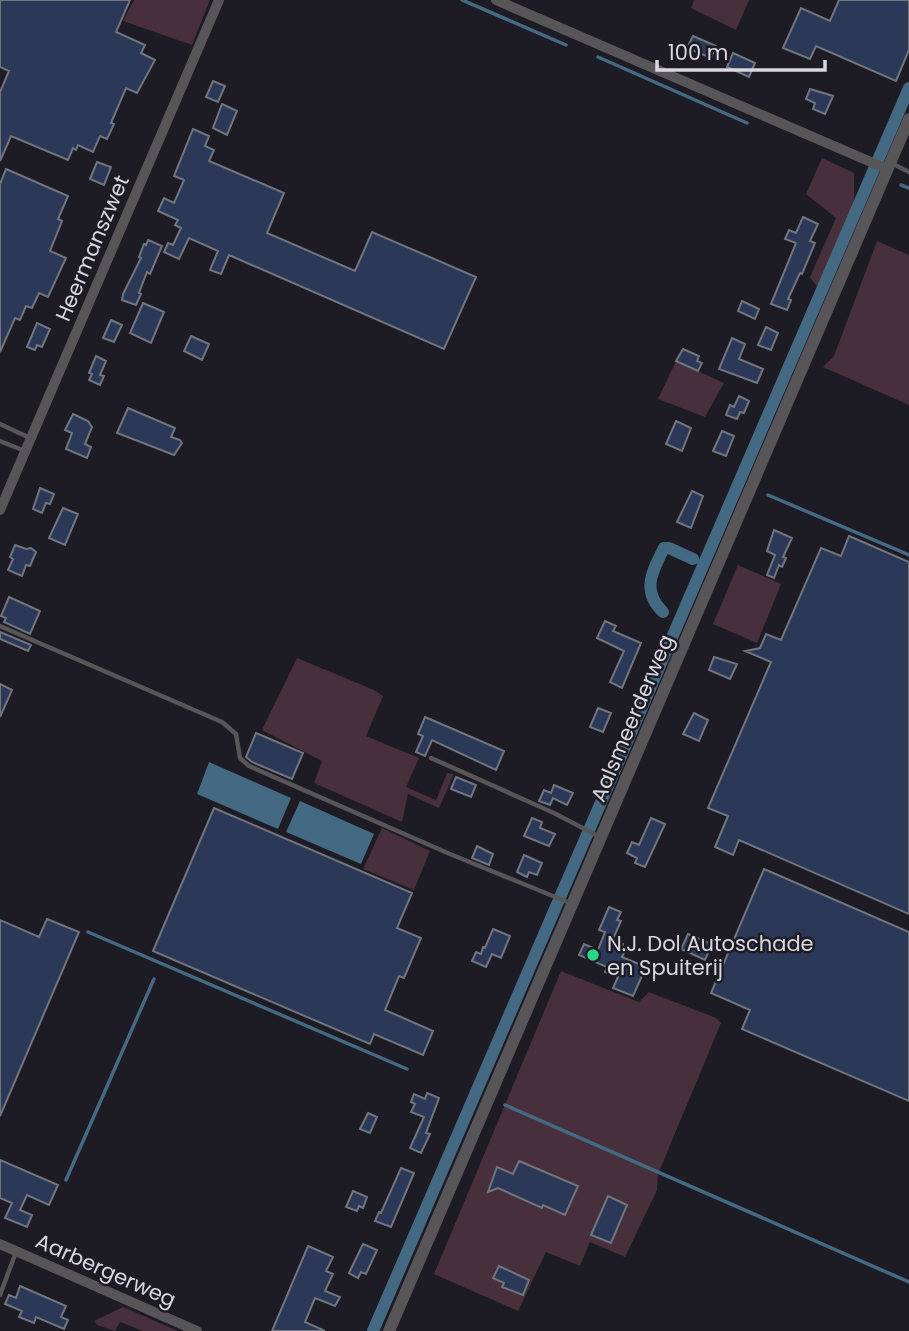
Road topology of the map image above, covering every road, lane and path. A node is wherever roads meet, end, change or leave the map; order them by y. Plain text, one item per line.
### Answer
1 (219, 0) edge
2 (496, 0) edge
3 (909, 120) edge
4 (881, 164) junction
5 (909, 172) edge
6 (0, 424) edge
7 (31, 438) junction
8 (0, 441) edge
9 (25, 451) junction
10 (0, 510) edge
11 (0, 626) edge
12 (431, 758) dead end
13 (596, 836) junction
14 (570, 902) junction
15 (0, 1244) edge
16 (17, 1252) junction
17 (0, 1295) edge
18 (197, 1331) edge
19 (389, 1331) edge

1 - 7 street, Heermanszwet
2 - 4 street
3 - 4 street, Aalsmeerderweg
4 - 5 lane
4 - 13 street, Aalsmeerderweg
6 - 7 lane
7 - 9 street, Heermanszwet
8 - 9 lane
9 - 10 street, Heermanszwet
11 - 14 lane
12 - 13 lane
13 - 14 street, Aalsmeerderweg
14 - 19 street, Aalsmeerderweg
15 - 16 street, Aarbergerweg
16 - 17 lane
16 - 18 street, Aarbergerweg

